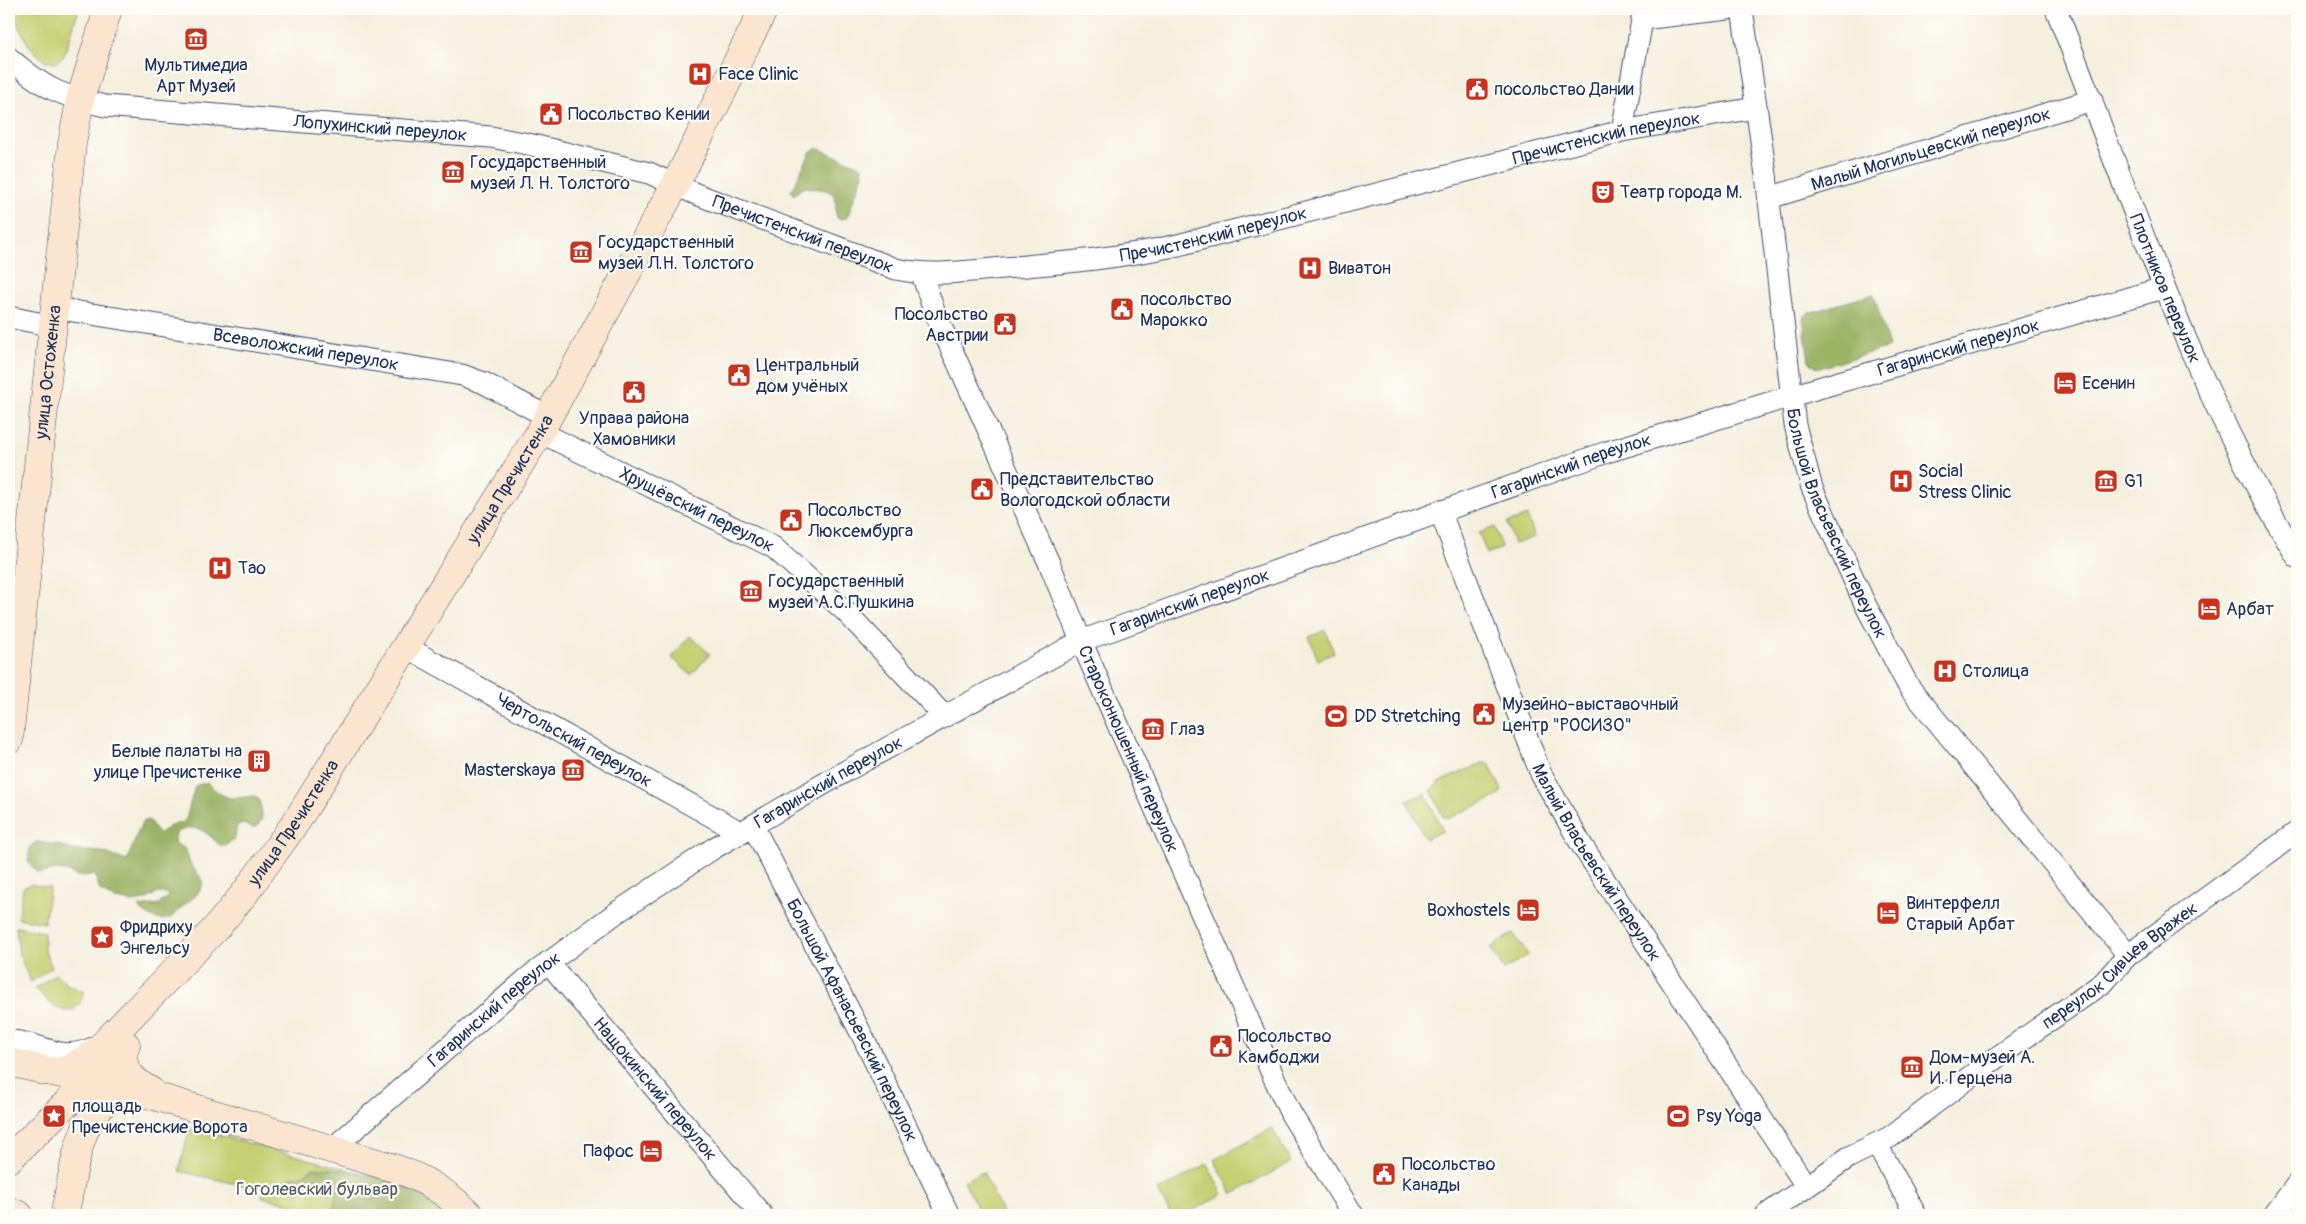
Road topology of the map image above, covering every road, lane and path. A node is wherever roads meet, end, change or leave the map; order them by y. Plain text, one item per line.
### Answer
1 (108, 9) edge
2 (764, 9) edge
3 (1728, 9) edge
4 (1742, 9) edge
5 (2056, 9) edge
6 (1643, 14) edge
7 (9, 58) edge
8 (80, 100) junction
9 (2092, 100) junction
10 (1755, 108) junction
11 (1622, 131) junction
12 (675, 184) junction
13 (1769, 198) junction
14 (922, 274) junction
15 (2163, 288) junction
16 (9, 317) edge
17 (54, 317) junction
18 (1791, 396) junction
19 (544, 425) junction
20 (1440, 511) junction
21 (2297, 557) edge
22 (14, 630) edge
23 (1081, 641) junction
24 (406, 647) junction
25 (943, 715) junction
26 (9, 740) edge
27 (748, 829) junction
28 (2297, 832) edge
29 (2128, 955) junction
30 (548, 962) junction
31 (9, 1041) edge
32 (118, 1042) junction
33 (9, 1062) edge
34 (43, 1071) junction
35 (91, 1081) junction
36 (133, 1090) junction
37 (162, 1098) junction
38 (1877, 1145) junction
39 (332, 1150) junction
40 (9, 1159) edge
41 (2297, 1184) edge
42 (1806, 1186) junction
43 (9, 1211) edge
44 (19, 1215) edge
45 (67, 1215) edge
46 (470, 1215) edge
47 (762, 1215) edge
48 (949, 1215) edge
49 (1353, 1215) edge
50 (1766, 1215) edge
51 (1916, 1215) edge
52 (2274, 1215) edge

1 - 8 main road, улица Остоженка
2 - 12 main road, улица Пречистенка
3 - 6 street
4 - 10 street, Большой Власьевский переулок
5 - 9 street, Плотников переулок
6 - 11 street
7 - 8 street, Лопухинский переулок
8 - 12 street, Лопухинский переулок
8 - 17 main road, улица Остоженка
9 - 13 street, Малый Могильцевский переулок
9 - 15 street, Плотников переулок
10 - 11 street, Пречистенский переулок
10 - 13 street, Большой Власьевский переулок
11 - 14 street, Пречистенский переулок
12 - 14 street, Пречистенский переулок
12 - 19 main road, улица Пречистенка
13 - 18 street, Большой Власьевский переулок
14 - 23 street, Староконюшенный переулок
15 - 18 street, Гагаринский переулок
15 - 21 street, Плотников переулок
16 - 17 street, Всеволожский переулок
17 - 19 street, Всеволожский переулок
17 - 22 main road, улица Остоженка
18 - 20 street, Гагаринский переулок
18 - 29 street, Большой Власьевский переулок
19 - 24 main road, улица Пречистенка
19 - 25 street, Хрущёвский переулок
20 - 23 street, Гагаринский переулок
20 - 42 street, Малый Власьевский переулок
22 - 26 main road, улица Остоженка
23 - 25 street, Гагаринский переулок
23 - 49 street, Староконюшенный переулок
24 - 27 street, Чертольский переулок
24 - 32 main road, улица Пречистенка
25 - 27 street, Гагаринский переулок
27 - 30 street, Гагаринский переулок
27 - 48 street, Большой Афанасьевский переулок
28 - 29 street, переулок Сивцев Вражек
29 - 38 street, переулок Сивцев Вражек
30 - 39 street, Гагаринский переулок
30 - 47 street, Нащокинский переулок
31 - 32 street
32 - 34 main road, улица Пречистенка
32 - 35 main road, улица Пречистенка
32 - 37 main road
33 - 34 main road
34 - 35 main road
35 - 36 main road
35 - 40 main road
36 - 37 main road
36 - 45 main road
37 - 39 main road
38 - 42 street, переулок Сивцев Вражек
38 - 51 street
39 - 46 main road
41 - 52 street
42 - 50 street, переулок Сивцев Вражек
43 - 44 main road

